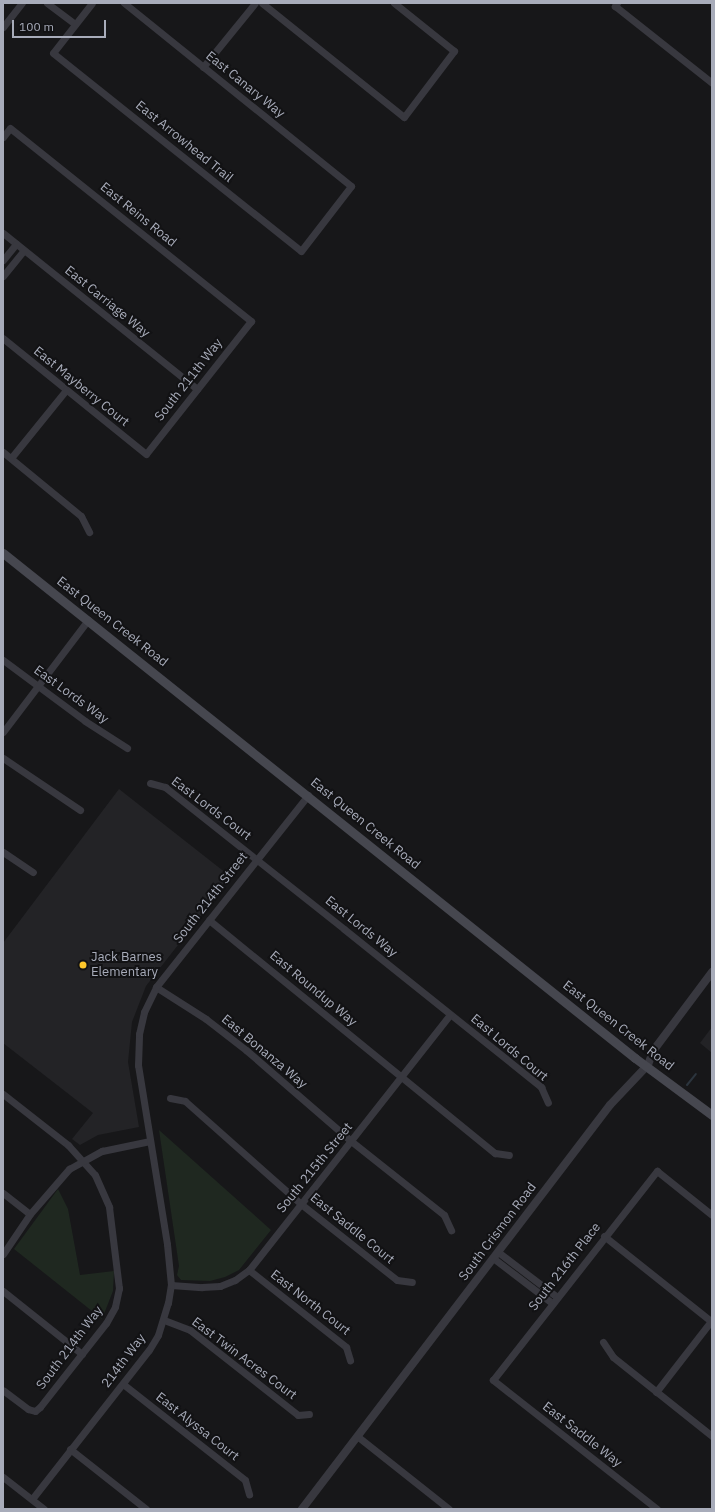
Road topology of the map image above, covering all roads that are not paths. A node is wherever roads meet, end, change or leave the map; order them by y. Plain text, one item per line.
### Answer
1 (22, 3) edge
2 (47, 3) edge
3 (92, 3) edge
4 (124, 3) edge
5 (255, 3) edge
6 (262, 3) edge
7 (394, 3) edge
8 (616, 5) edge
9 (75, 24) junction
10 (3, 27) edge
11 (203, 67) junction
12 (712, 83) edge
13 (3, 138) edge
14 (351, 186) joint
15 (3, 233) edge
16 (16, 244) junction
17 (24, 250) junction
18 (3, 260) edge
19 (3, 276) edge
20 (251, 321) joint
21 (3, 338) edge
22 (197, 389) junction
23 (66, 390) junction
24 (3, 452) edge
25 (146, 454) joint
26 (11, 458) junction
27 (89, 532) dead end
28 (3, 553) edge
29 (88, 620) junction
30 (3, 660) edge
31 (37, 686) junction
32 (3, 732) edge
33 (127, 748) dead end
34 (3, 758) edge
35 (150, 784) dead end
36 (308, 794) junction
37 (80, 810) dead end
38 (3, 852) edge
39 (256, 859) junction
40 (33, 872) dead end
41 (209, 920) junction
42 (712, 972) edge
43 (156, 987) junction
44 (450, 1015) junction
45 (648, 1065) junction
46 (401, 1079) junction
47 (3, 1094) edge
48 (170, 1098) dead end
49 (548, 1103) dead end
50 (712, 1115) edge
51 (150, 1141) junction
52 (351, 1142) junction
53 (509, 1155) dead end
54 (83, 1159) junction
55 (3, 1193) edge
56 (301, 1204) junction
57 (30, 1214) junction
58 (712, 1215) edge
59 (451, 1230) dead end
60 (604, 1236) junction
61 (3, 1254) edge
62 (496, 1255) junction
63 (248, 1270) junction
64 (412, 1282) dead end
65 (171, 1285) junction
66 (3, 1291) edge
67 (554, 1300) junction
68 (164, 1320) junction
69 (712, 1322) edge
70 (603, 1342) dead end
71 (82, 1354) junction
72 (350, 1360) dead end
73 (493, 1380) joint
74 (122, 1384) junction
75 (3, 1390) edge
76 (656, 1392) junction
77 (309, 1414) dead end
78 (357, 1436) junction
79 (712, 1436) edge
80 (70, 1449) junction
81 (3, 1477) edge
82 (249, 1494) dead end
83 (32, 1499) junction
84 (44, 1509) edge
85 (146, 1509) edge
86 (302, 1509) edge
87 (449, 1509) edge
88 (657, 1509) edge

1 - 10 street
2 - 9 street
3 - 9 street
4 - 11 street, East Canary Way
5 - 11 street
6 - 7 street
8 - 12 street
9 - 14 street, East Arrowhead Trail
11 - 14 street, East Canary Way
13 - 20 street, East Reins Road
15 - 16 street, East Carriage Way
16 - 17 street, East Carriage Way
16 - 18 street
17 - 19 street
17 - 22 street, East Carriage Way
20 - 22 street, South 211th Way
21 - 23 street, East Mayberry Court
22 - 25 street, South 211th Way
23 - 25 street, East Mayberry Court
23 - 26 street
24 - 26 street
26 - 27 street
28 - 29 main road, East Queen Creek Road
29 - 31 street
29 - 36 main road, East Queen Creek Road
30 - 31 street, East Lords Way
31 - 32 street
31 - 33 street, East Lords Way
34 - 37 street
35 - 39 street, East Lords Court
36 - 39 street, South 214th Street
36 - 45 main road, East Queen Creek Road
38 - 40 street
39 - 41 street, South 214th Street
39 - 44 street, East Lords Way
41 - 43 street, South 214th Street
41 - 46 street, East Roundup Way
42 - 45 street, South Crismon Road
43 - 51 street, South 214th Street
43 - 52 street, East Bonanza Way
44 - 46 street, South 215th Street
44 - 49 street, East Lords Court
45 - 50 main road, East Queen Creek Road
45 - 62 street, South Crismon Road
46 - 52 street, South 215th Street
46 - 53 street, East Roundup Way
47 - 54 street, South 214th Way
48 - 56 street, East Saddle Court
51 - 54 street
51 - 65 street, 214th Way
52 - 56 street, South 215th Street
52 - 59 street, East Bonanza Way
54 - 57 street
54 - 71 street, South 214th Way
55 - 57 street
56 - 63 street, South 215th Street
56 - 64 street, East Saddle Court
57 - 61 street
58 - 60 street, South 216th Place
60 - 67 street, South 216th Place
60 - 69 street
62 - 67 street
62 - 78 street, South Crismon Road
63 - 65 street, South 215th Street
63 - 72 street, East North Court
65 - 68 street, 214th Way
66 - 71 street
67 - 73 street, South 216th Place
68 - 74 street, 214th Way
68 - 77 street, East Twin Acres Court
69 - 76 street
70 - 76 street
71 - 75 street, South 214th Way
73 - 88 street, East Saddle Way
74 - 80 street, 214th Way
74 - 82 street, East Alyssa Court
76 - 79 street
78 - 86 street, South Crismon Road
78 - 87 street
80 - 83 street, 214th Way
80 - 85 street
81 - 83 street
83 - 84 street

